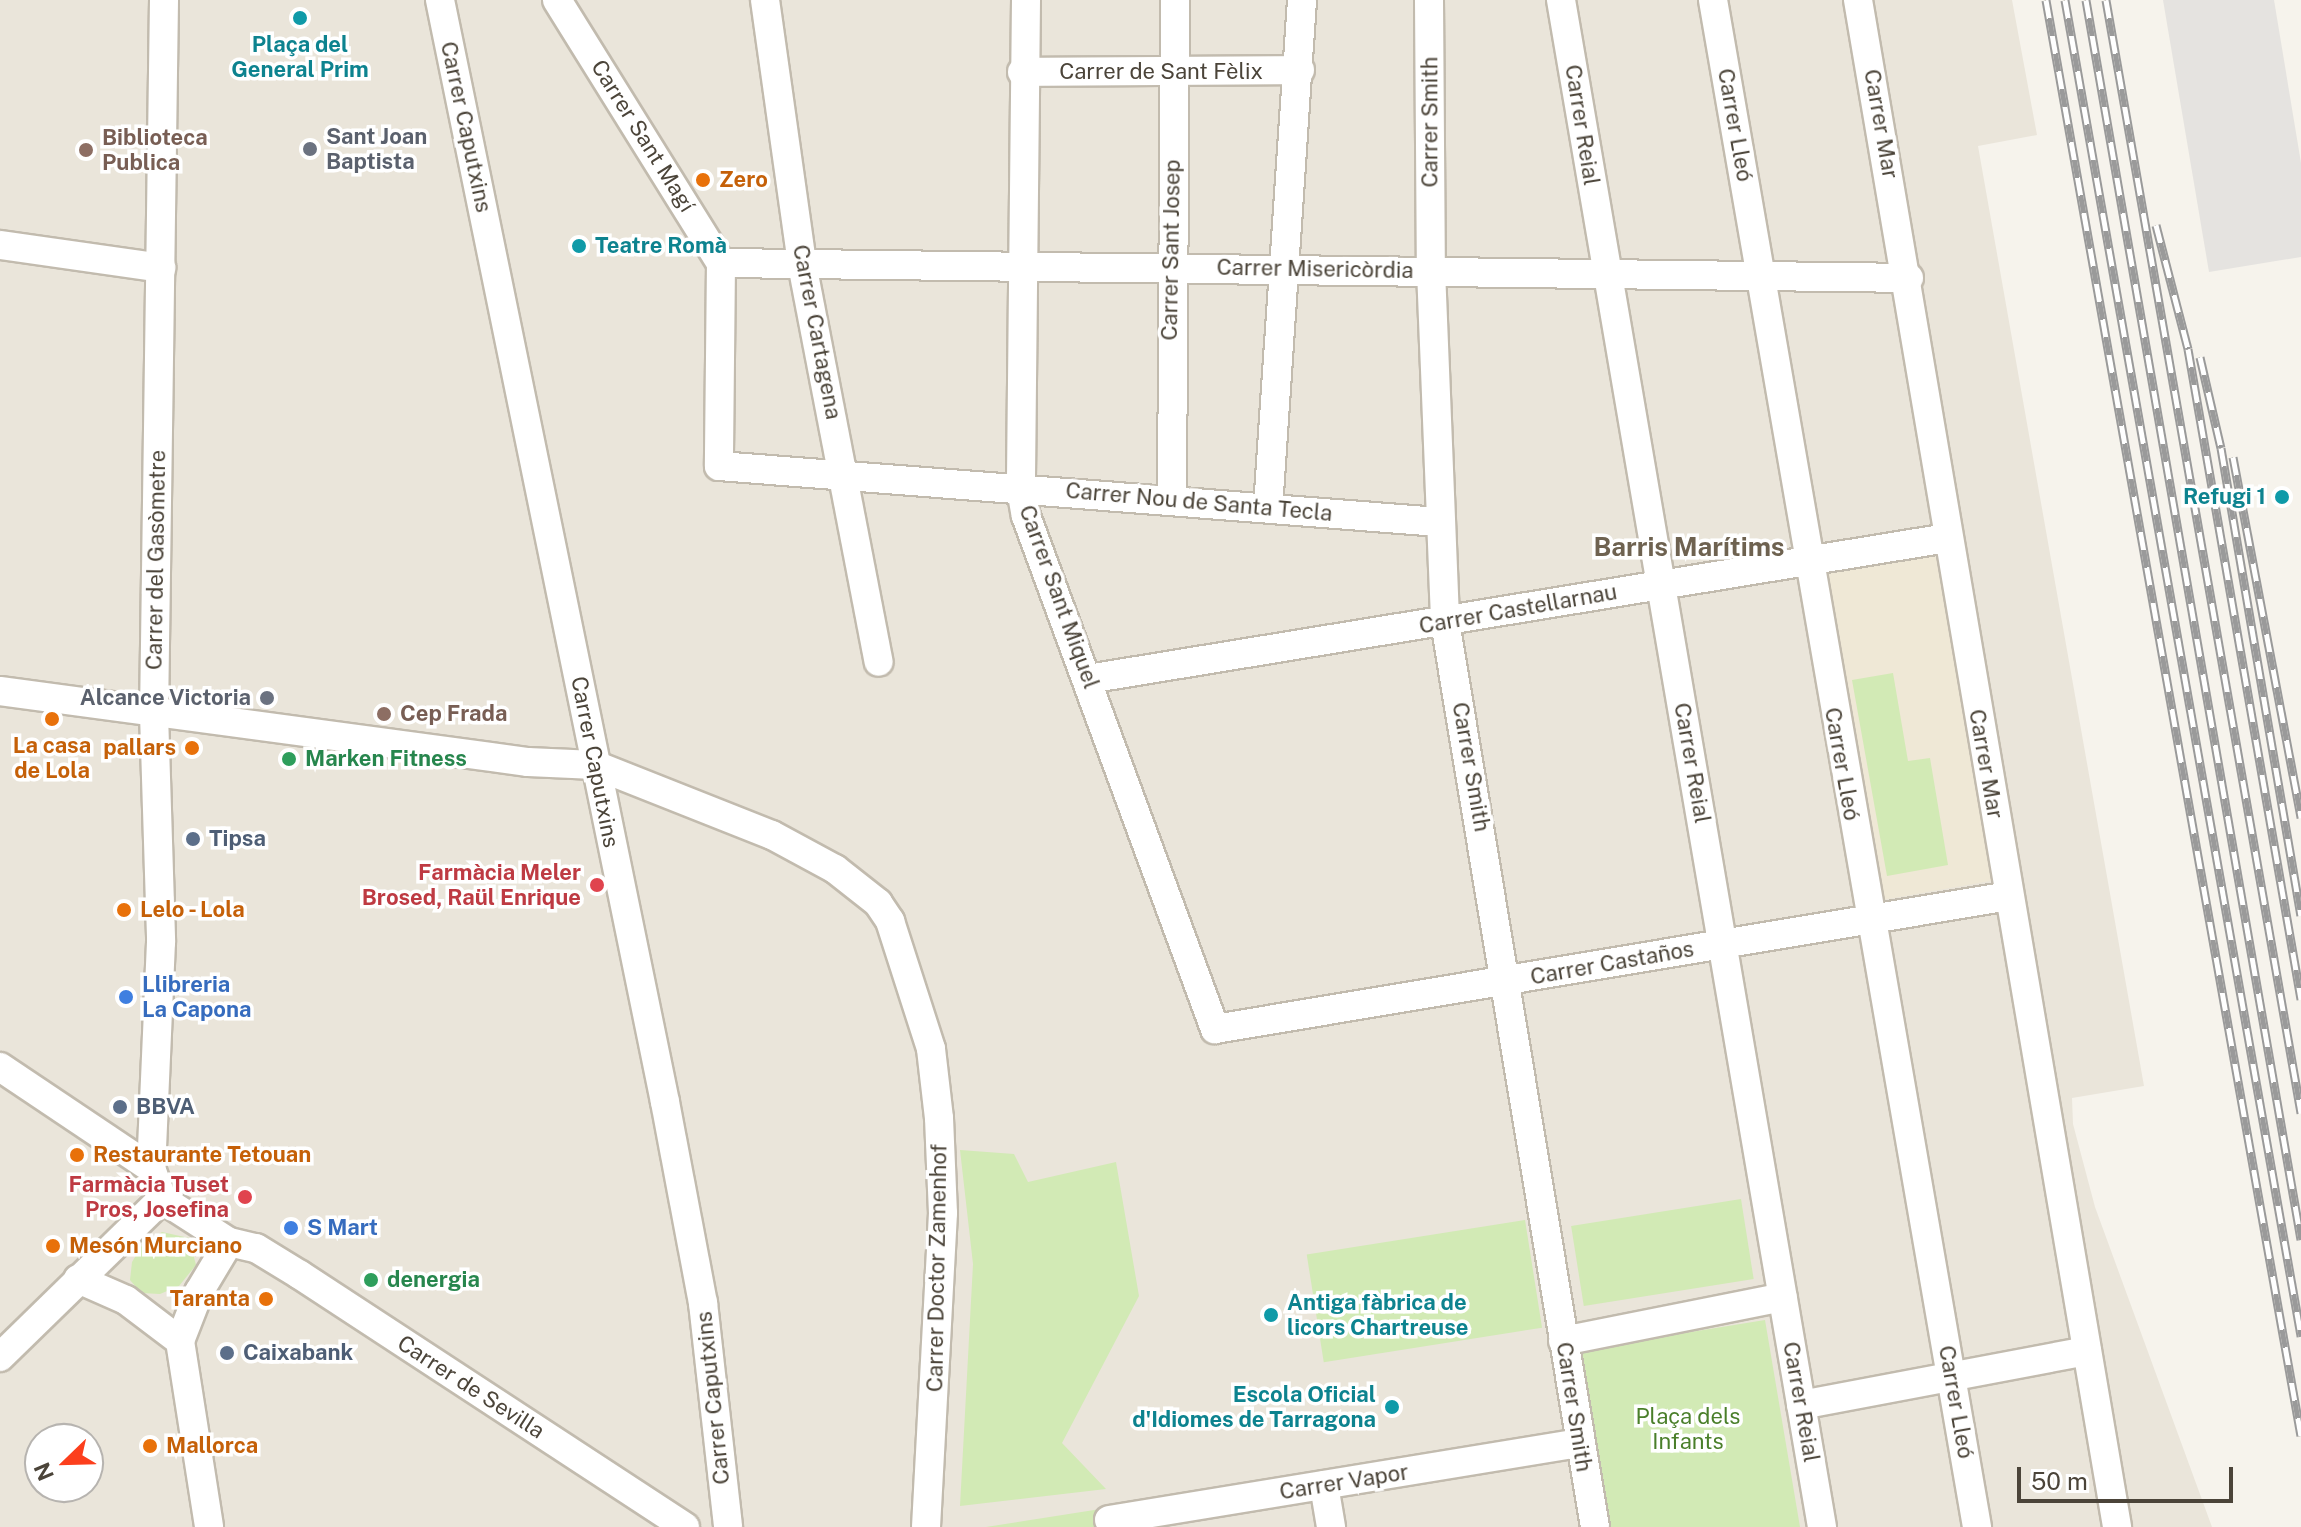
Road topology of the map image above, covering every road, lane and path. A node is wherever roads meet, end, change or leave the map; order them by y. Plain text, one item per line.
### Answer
1 (164, 0) edge
2 (440, 0) edge
3 (557, 0) edge
4 (765, 0) edge
5 (1026, 0) edge
6 (1175, 0) edge
7 (1302, 0) edge
8 (1429, 0) edge
9 (1561, 0) edge
10 (1713, 0) edge
11 (1858, 0) edge
12 (1300, 70) junction
13 (1022, 72) junction
14 (1175, 72) junction
15 (0, 245) edge
16 (721, 263) junction
17 (802, 264) junction
18 (1023, 265) junction
19 (1169, 266) junction
20 (161, 268) junction
21 (1287, 269) junction
22 (1431, 270) junction
23 (1606, 274) junction
24 (1762, 274) junction
25 (1909, 278) junction
26 (845, 476) junction
27 (1021, 489) junction
28 (1172, 501) junction
29 (1268, 508) junction
30 (1439, 522) junction
31 (1947, 538) junction
32 (1808, 562) junction
33 (1662, 585) junction
34 (1445, 622) junction
35 (879, 662) dead end
36 (1088, 679) junction
37 (0, 691) edge
38 (154, 714) junction
39 (595, 765) junction
40 (2009, 896) junction
41 (1869, 920) junction
42 (1723, 942) junction
43 (1509, 982) junction
44 (1215, 1029) joint
45 (0, 1067) edge
46 (151, 1168) junction
47 (162, 1199) junction
48 (242, 1245) junction
49 (78, 1279) junction
50 (1783, 1297) junction
51 (180, 1341) junction
52 (1563, 1341) junction
53 (2087, 1351) junction
54 (1, 1356) edge
55 (1952, 1376) junction
56 (1801, 1405) junction
57 (1578, 1443) junction
58 (1324, 1485) junction
59 (1109, 1520) dead end
60 (209, 1527) edge
61 (685, 1527) edge
62 (728, 1527) edge
63 (926, 1527) edge
64 (1331, 1527) edge
65 (1595, 1527) edge
66 (1822, 1527) edge
67 (1977, 1527) edge
68 (2117, 1527) edge

1 - 20 street, Carrer del Gasòmetre
2 - 39 street, Carrer Caputxins
3 - 16 street, Carrer Sant Magí
4 - 17 street, Carrer Cartagena
5 - 13 street, Carrer Sant Miquel
6 - 14 street, Carrer Sant Josep
7 - 12 street
8 - 22 street, Carrer Smith
9 - 23 street, Carrer Reial
10 - 24 street, Carrer Lleó
11 - 25 street, Carrer Mar
12 - 14 street, Carrer de Sant Fèlix
12 - 21 street
13 - 14 street, Carrer de Sant Fèlix
13 - 18 street, Carrer Sant Miquel
14 - 19 street, Carrer Sant Josep
15 - 20 street
16 - 17 street, Carrer Misericòrdia
16 - 26 street, Carrer Nou de Santa Tecla
17 - 18 street, Carrer Misericòrdia
17 - 26 street, Carrer Cartagena
18 - 19 street, Carrer Misericòrdia
18 - 27 street, Carrer Sant Miquel
19 - 21 street, Carrer Misericòrdia
19 - 28 street, Carrer Sant Josep
20 - 38 street, Carrer del Gasòmetre
21 - 22 street, Carrer Misericòrdia
21 - 29 street
22 - 23 street, Carrer Misericòrdia
22 - 30 street, Carrer Smith
23 - 24 street, Carrer Misericòrdia
23 - 33 street, Carrer Reial
24 - 25 street, Carrer Misericòrdia
24 - 32 street, Carrer Lleó
25 - 31 street, Carrer Mar
26 - 27 street, Carrer Nou de Santa Tecla
26 - 35 street, Carrer Cartagena
27 - 28 street, Carrer Nou de Santa Tecla
27 - 36 street, Carrer Sant Miquel
28 - 29 street, Carrer Nou de Santa Tecla
29 - 30 street, Carrer Nou de Santa Tecla
30 - 34 street, Carrer Smith
31 - 32 street, Carrer Castellarnau
31 - 40 street, Carrer Mar
32 - 33 street, Carrer Castellarnau
32 - 41 street, Carrer Lleó
33 - 34 street, Carrer Castellarnau
33 - 42 street, Carrer Reial
34 - 36 street, Carrer Castellarnau
34 - 43 street, Carrer Smith
36 - 44 street, Carrer Sant Miquel
37 - 38 street, Carrer Doctor Zamenhof
38 - 39 street, Carrer Doctor Zamenhof
38 - 46 street, Carrer del Gasòmetre
39 - 62 street, Carrer Caputxins
39 - 63 street, Carrer Doctor Zamenhof
40 - 41 street, Carrer Castaños
40 - 53 street, Carrer Mar
41 - 42 street, Carrer Castaños
41 - 55 street, Carrer Lleó
42 - 43 street, Carrer Castaños
42 - 50 street, Carrer Reial
43 - 44 street, Carrer Castaños
43 - 52 street, Carrer Smith
45 - 46 street
46 - 47 street
47 - 48 street, Carrer de Sevilla
47 - 49 street
48 - 51 street
48 - 61 street, Carrer de Sevilla
49 - 51 street
49 - 54 street
50 - 52 street
50 - 56 street, Carrer Reial
51 - 60 street
52 - 57 street, Carrer Smith
53 - 55 street
53 - 68 street, Carrer Mar
55 - 56 street
55 - 67 street, Carrer Lleó
56 - 66 street, Carrer Reial
57 - 58 street, Carrer Vapor
57 - 65 street, Carrer Smith
58 - 59 street, Carrer Vapor
58 - 64 street

